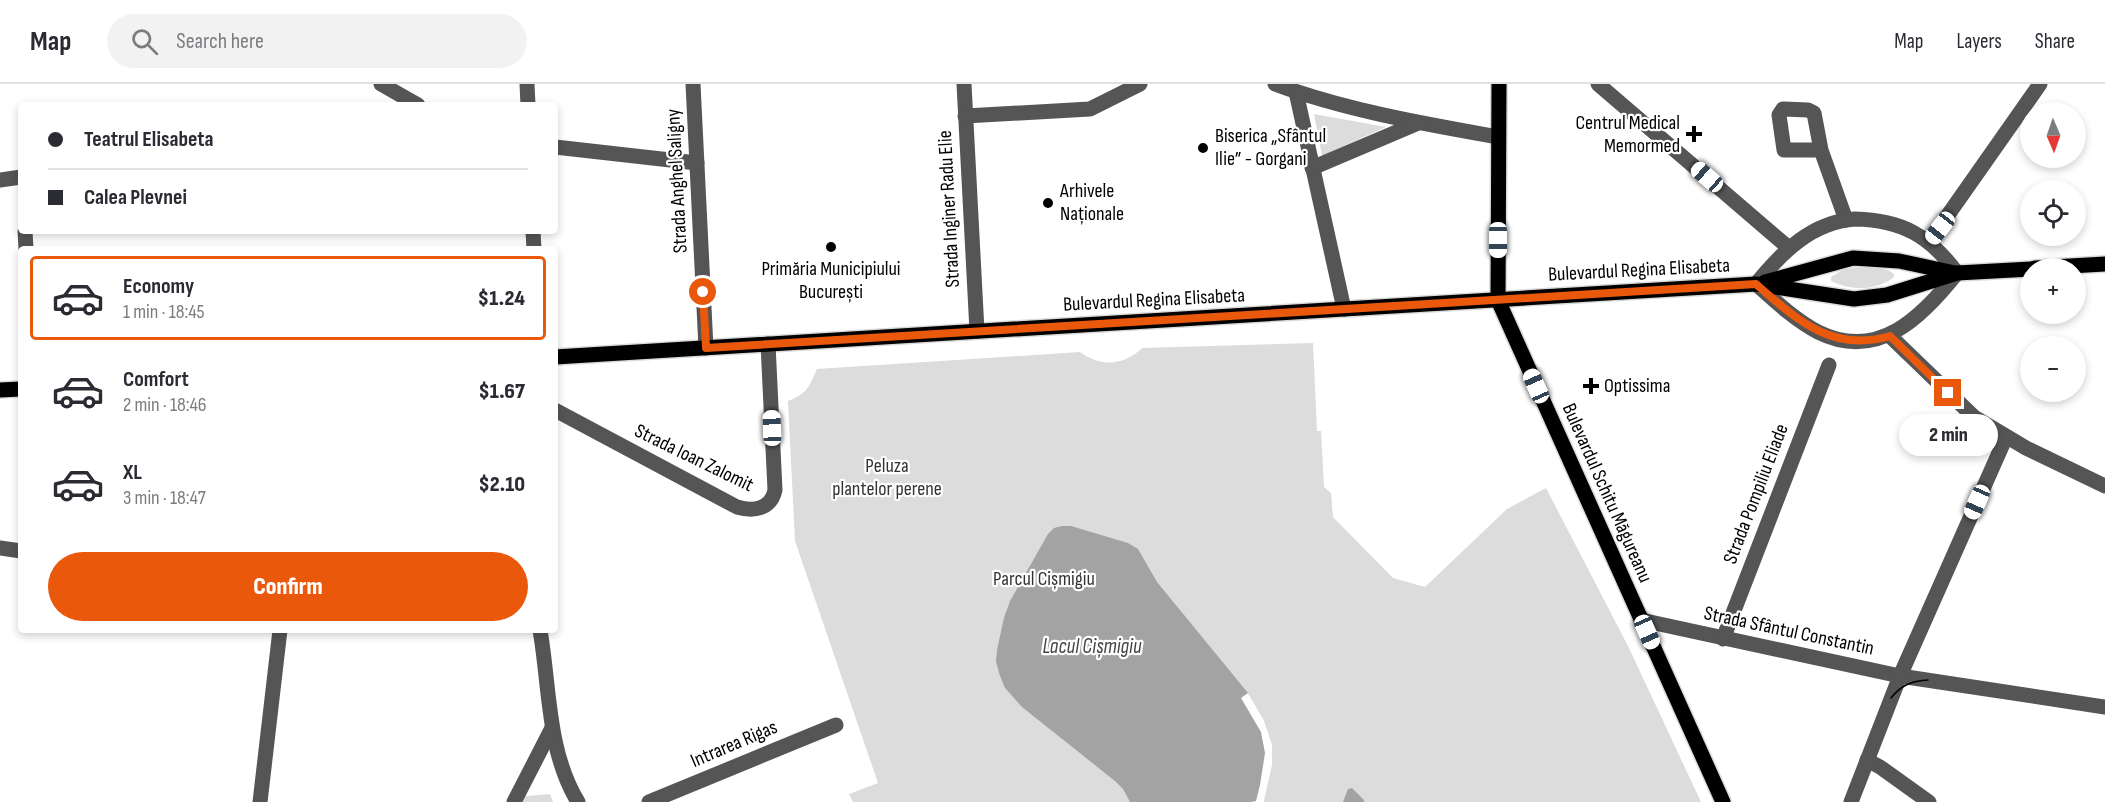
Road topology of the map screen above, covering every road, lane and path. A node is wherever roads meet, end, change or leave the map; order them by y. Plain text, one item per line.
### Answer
1 (381, 84) edge
2 (527, 84) edge
3 (693, 84) edge
4 (964, 84) edge
5 (1140, 84) edge
6 (1275, 84) edge
7 (1499, 84) edge
8 (1598, 84) edge
9 (2040, 84) edge
10 (1296, 92) junction
11 (413, 102) edge
12 (528, 102) edge
13 (965, 116) junction
14 (1418, 123) junction
15 (1498, 137) junction
16 (558, 147) edge
17 (1821, 150) dead end
18 (697, 163) junction
19 (1312, 168) junction
20 (18, 177) edge
21 (0, 180) edge
22 (1846, 220) junction
23 (1929, 242) junction
24 (1789, 248) junction
25 (2105, 264) edge
26 (2086, 265) edge
27 (2020, 270) edge
28 (1957, 273) junction
29 (1756, 284) junction
30 (1498, 300) junction
31 (1344, 309) junction
32 (977, 331) junction
33 (1890, 336) junction
34 (768, 344) junction
35 (706, 348) junction
36 (558, 357) edge
37 (1829, 365) dead end
38 (18, 389) edge
39 (0, 390) edge
40 (558, 412) edge
41 (2006, 437) junction
42 (2105, 486) edge
43 (0, 548) edge
44 (18, 551) edge
45 (1641, 620) junction
46 (280, 633) edge
47 (540, 633) edge
48 (1722, 639) junction
49 (1900, 676) junction
50 (2105, 707) edge
51 (836, 725) dead end
52 (552, 728) junction
53 (1867, 760) junction
54 (260, 802) edge
55 (514, 802) edge
56 (578, 802) edge
57 (649, 802) edge
58 (1723, 802) edge
59 (1851, 802) edge
60 (1929, 802) edge

1 - 11 street
2 - 12 street
3 - 18 street, Strada Anghel Saligny
4 - 13 street, Strada Inginer Radu Elie
5 - 13 street
6 - 10 street
7 - 15 main road, Bulevardul Schitu Măgureanu
8 - 24 street
9 - 23 street
10 - 14 street
10 - 19 street
13 - 32 street, Strada Inginer Radu Elie
14 - 15 street
14 - 19 street
15 - 30 main road, Bulevardul Schitu Măgureanu
16 - 18 street
17 - 22 street
18 - 35 street, Strada Anghel Saligny
19 - 31 street
20 - 21 street
22 - 23 street
22 - 24 street
23 - 28 street
24 - 29 street
25 - 26 main road
27 - 28 main road
28 - 29 main road
28 - 29 main road
28 - 33 street
29 - 30 main road, Bulevardul Regina Elisabeta
29 - 33 street
30 - 31 main road, Bulevardul Regina Elisabeta
30 - 45 main road, Bulevardul Schitu Măgureanu
31 - 32 main road, Bulevardul Regina Elisabeta
32 - 34 main road, Bulevardul Regina Elisabeta
33 - 41 street
34 - 35 main road, Bulevardul Regina Elisabeta
34 - 40 street, Strada Ioan Zalomit
35 - 36 main road, Bulevardul Regina Elisabeta
37 - 48 street, Strada Pompiliu Eliade
38 - 39 main road
41 - 42 street
41 - 49 street
43 - 44 street
45 - 48 street, Strada Sfântul Constantin
45 - 58 main road, Bulevardul Schitu Măgureanu
46 - 54 street
47 - 52 street
48 - 49 street, Strada Sfântul Constantin
49 - 50 street, Strada Sfântul Constantin
49 - 53 street
51 - 57 street, Intrarea Rigas
52 - 55 street
52 - 56 street
53 - 59 street
53 - 60 street

